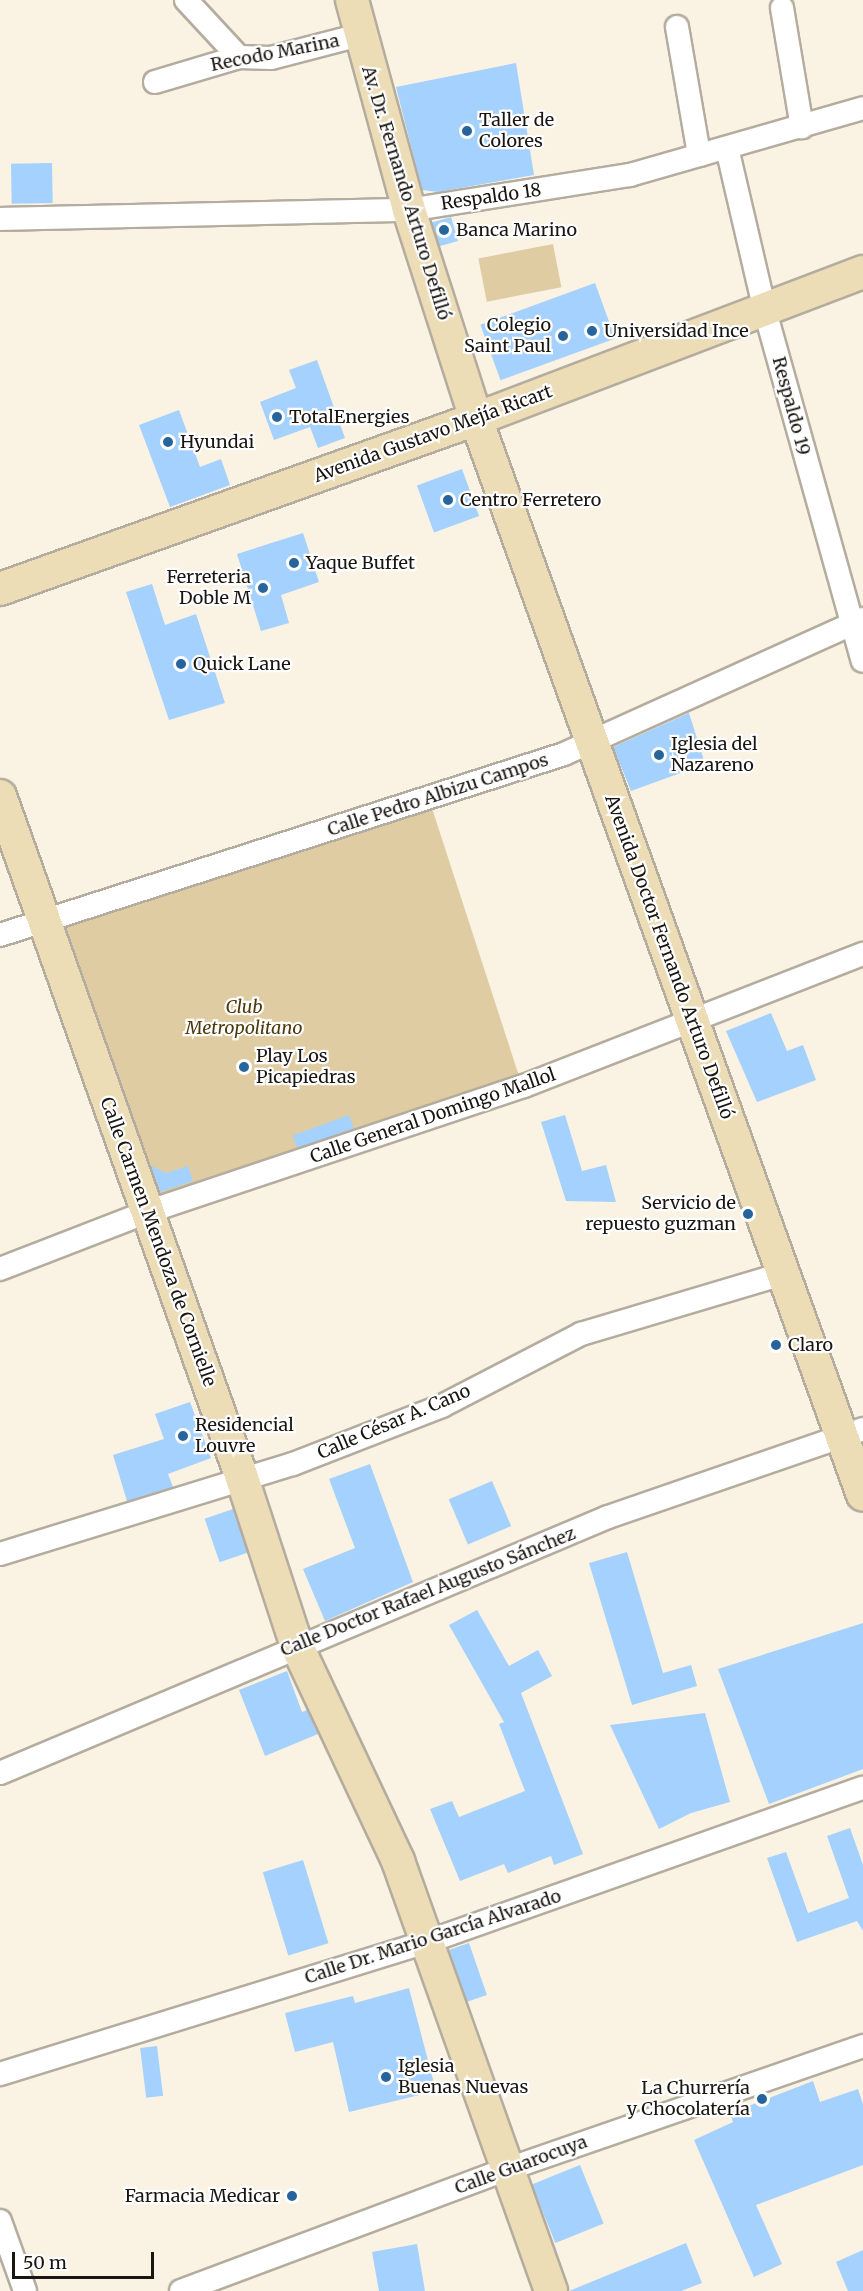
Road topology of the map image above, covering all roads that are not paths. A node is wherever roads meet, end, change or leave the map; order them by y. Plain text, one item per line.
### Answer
1 (186, 0) edge
2 (352, 0) edge
3 (782, 8) dead end
4 (677, 27) dead end
5 (360, 35) junction
6 (239, 57) junction
7 (155, 82) dead end
8 (863, 108) edge
9 (802, 127) junction
10 (727, 148) junction
11 (699, 155) junction
12 (409, 210) junction
13 (0, 219) edge
14 (863, 272) edge
15 (765, 311) junction
16 (476, 419) junction
17 (0, 589) edge
18 (857, 622) edge
19 (863, 661) edge
20 (591, 739) junction
21 (0, 796) edge
22 (43, 921) junction
23 (0, 935) edge
24 (863, 954) edge
25 (692, 1020) junction
26 (147, 1212) junction
27 (0, 1269) edge
28 (782, 1274) junction
29 (852, 1433) edge
30 (242, 1478) junction
31 (863, 1495) edge
32 (0, 1554) edge
33 (297, 1646) junction
34 (0, 1773) edge
35 (863, 1788) edge
36 (427, 1942) junction
37 (863, 2046) edge
38 (0, 2074) edge
39 (508, 2169) junction
40 (0, 2221) edge
41 (25, 2291) edge
42 (181, 2291) edge
43 (551, 2291) edge

1 - 6 street
2 - 5 street, Av. Dr. Fernando Arturo Defilló
3 - 9 street
4 - 11 street
5 - 6 street, Recodo Marina
5 - 12 street, Av. Dr. Fernando Arturo Defilló
6 - 7 street, Recodo Marina
8 - 9 street, Respaldo 18
9 - 10 street, Respaldo 18
10 - 11 street, Respaldo 18
10 - 15 street, Respaldo 19
11 - 12 street, Respaldo 18
12 - 13 street, Respaldo 18
12 - 16 street, Av. Dr. Fernando Arturo Defilló
14 - 15 street, Avenida Gustavo Mejía Ricart
15 - 16 street, Avenida Gustavo Mejía Ricart
15 - 18 street, Respaldo 19
16 - 17 street, Avenida Gustavo Mejía Ricart
16 - 20 street, Avenida Doctor Fernando Arturo Defilló
18 - 19 street, Respaldo 19
18 - 20 street, Calle Pedro Albizu Campos
20 - 22 street, Calle Pedro Albizu Campos
20 - 25 street, Avenida Doctor Fernando Arturo Defilló
21 - 22 street, Calle Carmen Mendoza de Cornielle
22 - 23 street, Calle Pedro Albizu Campos
22 - 26 street, Calle Carmen Mendoza de Cornielle
24 - 25 street, Calle General Domingo Mallol
25 - 26 street, Calle General Domingo Mallol
25 - 28 street, Avenida Doctor Fernando Arturo Defilló
26 - 27 street, Calle General Domingo Mallol
26 - 30 street, Calle Carmen Mendoza de Cornielle
28 - 29 street, Avenida Doctor Fernando Arturo Defilló
28 - 30 street, Calle César A. Cano
29 - 31 street, Avenida Doctor Fernando Arturo Defilló
29 - 33 street, Calle Doctor Rafael Augusto Sánchez
30 - 32 street, Calle César A. Cano
30 - 33 street, Calle Carmen Mendoza de Cornielle
33 - 34 street, Calle Doctor Rafael Augusto Sánchez
33 - 36 street, Calle Carmen Mendoza de Cornielle
35 - 36 street, Calle Dr. Mario García Alvarado
36 - 38 street, Calle Dr. Mario García Alvarado
36 - 39 street, Calle Carmen Mendoza de Cornielle
37 - 39 street, Calle Guarocuya
39 - 42 street, Calle Guarocuya
39 - 43 street, Calle Carmen Mendoza de Cornielle
40 - 41 street

